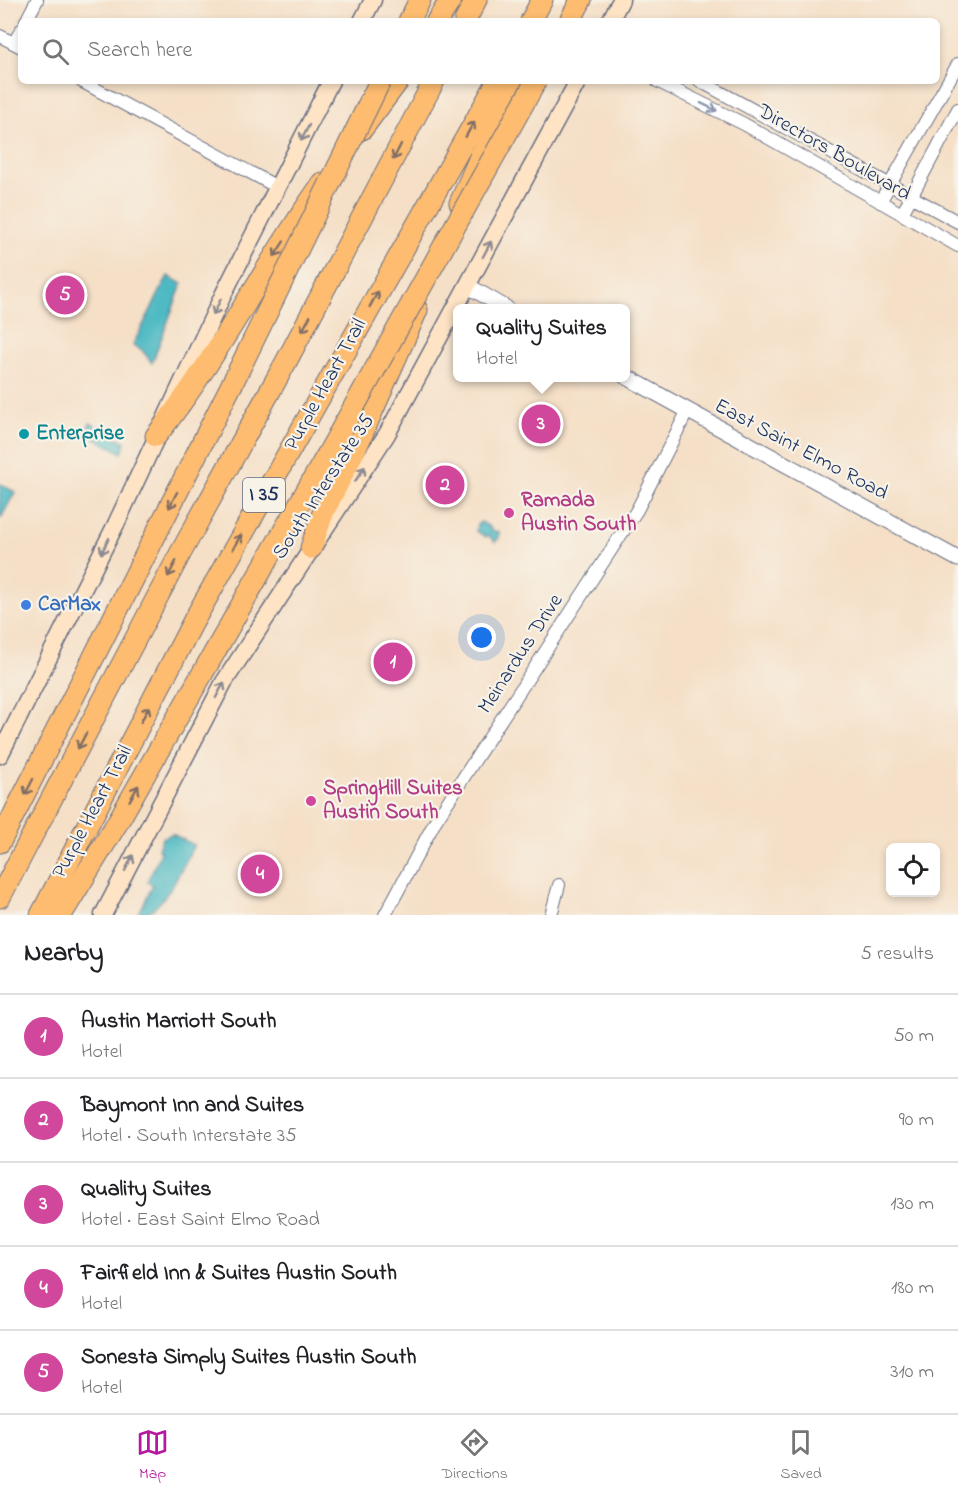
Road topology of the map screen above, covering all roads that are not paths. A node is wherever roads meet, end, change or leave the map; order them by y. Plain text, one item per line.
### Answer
1 (37, 0) edge
2 (373, 0) edge
3 (420, 0) edge
4 (451, 0) edge
5 (476, 0) edge
6 (581, 0) edge
7 (621, 0) edge
8 (28, 18) edge
9 (364, 18) edge
10 (411, 18) edge
11 (439, 18) edge
12 (467, 18) edge
13 (572, 18) edge
14 (612, 18) edge
15 (0, 36) edge
16 (18, 45) edge
17 (958, 63) edge
18 (87, 84) edge
19 (330, 84) edge
20 (379, 84) edge
21 (396, 84) edge
22 (432, 84) edge
23 (496, 84) edge
24 (512, 84) edge
25 (534, 84) edge
26 (576, 84) edge
27 (663, 84) edge
28 (706, 84) edge
29 (753, 109) junction
30 (958, 109) edge
31 (744, 124) junction
32 (890, 185) junction
33 (277, 187) junction
34 (911, 196) junction
35 (880, 202) junction
36 (902, 214) junction
37 (958, 222) edge
38 (958, 246) edge
39 (468, 286) junction
40 (458, 304) edge
41 (498, 304) edge
42 (453, 313) edge
43 (630, 379) edge
44 (687, 412) junction
45 (156, 436) junction
46 (311, 548) junction
47 (958, 559) edge
48 (0, 755) edge
49 (0, 842) edge
50 (560, 885) dead end
51 (0, 897) edge
52 (41, 915) edge
53 (61, 915) edge
54 (103, 915) edge
55 (385, 915) edge
56 (552, 915) edge

1 - 8 street
2 - 9 main road
3 - 10 highway
4 - 11 highway
5 - 12 highway
6 - 13 highway
7 - 14 main road
15 - 16 street
17 - 32 street
18 - 33 street
19 -> 33 main road
20 -> 49 highway, bridge
21 -> 45 highway
22 -> 51 highway, Purple Heart Trail / I 35
52 -> 23 highway, Purple Heart Trail / I 35
24 - 46 highway
53 -> 25 highway, bridge
39 -> 26 main road, South Interstate 35
27 -> 31 street, Directors Boulevard
28 - 29 street, Directors Boulevard
29 - 31 street
29 - 32 street, Directors Boulevard
30 - 34 street
31 - 35 street, Directors Boulevard
32 - 34 street, Directors Boulevard
32 - 35 street
33 -> 45 main road
34 - 36 street
34 - 37 street, Directors Boulevard
35 - 36 street, Directors Boulevard
36 - 38 street, Directors Boulevard
40 -> 39 main road, South Interstate 35
39 - 41 street
46 -> 42 main road, South Interstate 35
43 - 44 street, East Saint Elmo Road
44 - 47 street, East Saint Elmo Road
44 - 55 street, Meinardus Drive
45 -> 48 main road
54 -> 46 main road, South Interstate 35
50 - 56 street

